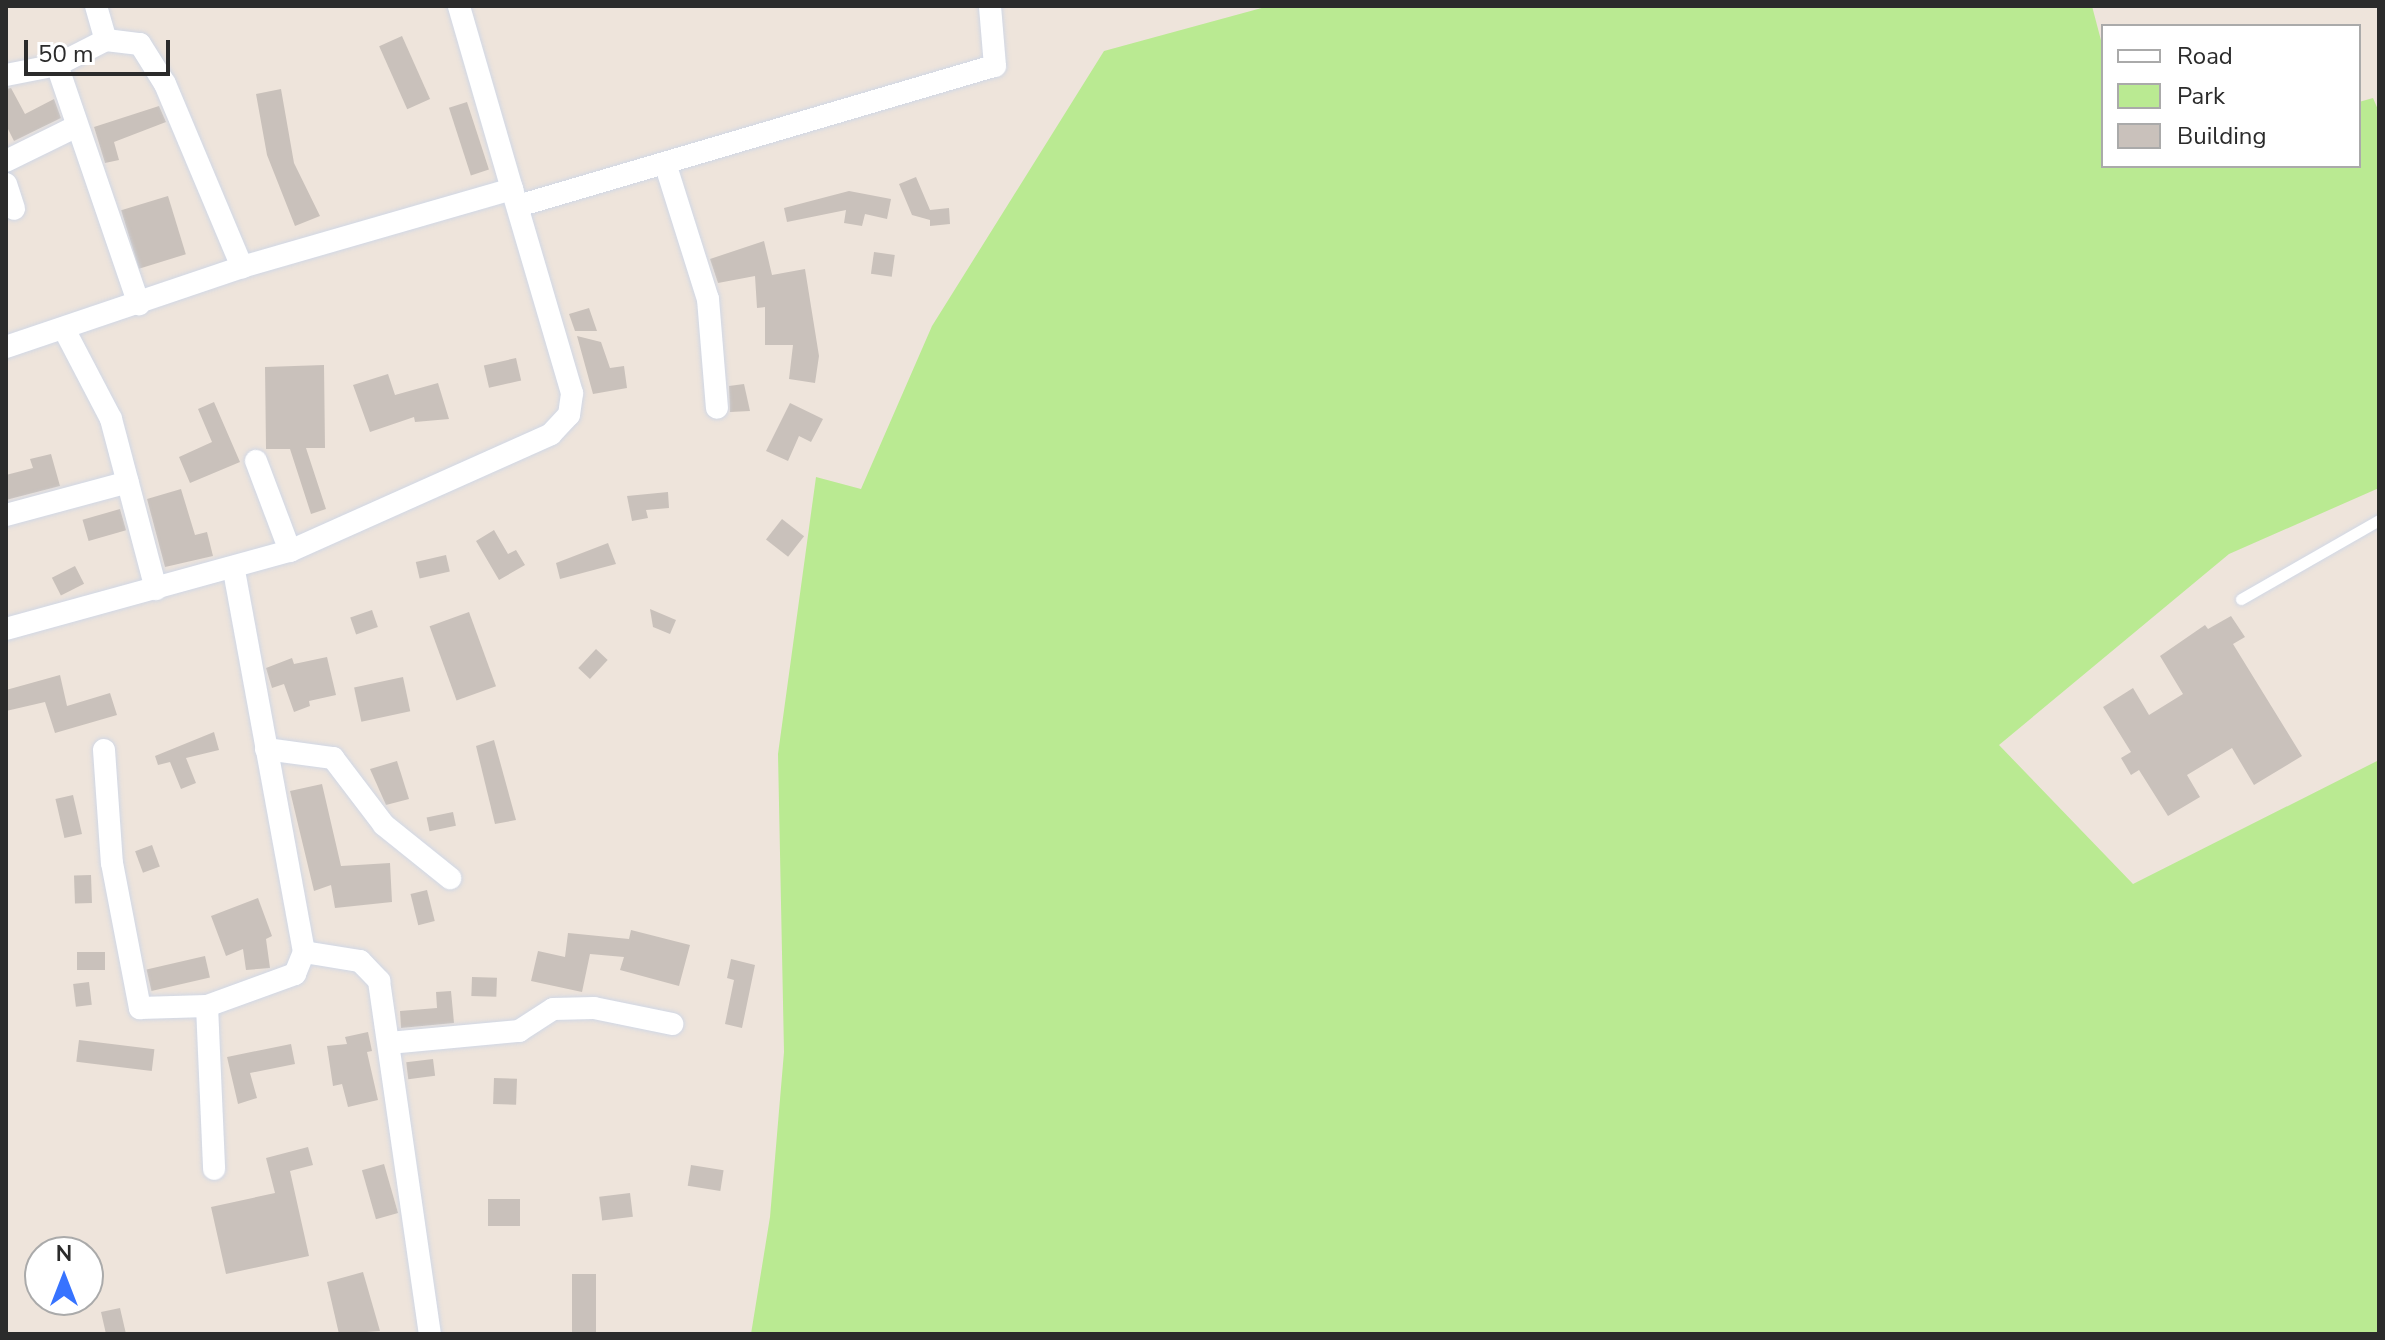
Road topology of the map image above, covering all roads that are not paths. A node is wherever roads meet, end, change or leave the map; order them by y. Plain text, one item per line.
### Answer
1 (96, 6) edge
2 (459, 6) edge
3 (990, 6) edge
4 (106, 40) junction
5 (57, 65) junction
6 (6, 75) edge
7 (77, 126) junction
8 (6, 161) edge
9 (665, 163) junction
10 (6, 184) edge
11 (515, 197) junction
12 (14, 209) dead end
13 (242, 267) junction
14 (139, 304) junction
15 (64, 329) junction
16 (6, 347) edge
17 (717, 408) dead end
18 (256, 461) dead end
19 (128, 482) junction
20 (6, 515) edge
21 (2379, 520) edge
22 (290, 551) junction
23 (234, 570) junction
24 (156, 589) junction
25 (2241, 599) dead end
26 (6, 629) edge
27 (266, 749) junction
28 (104, 750) dead end
29 (450, 878) dead end
30 (304, 952) junction
31 (207, 1006) junction
32 (672, 1024) dead end
33 (389, 1043) junction
34 (214, 1169) dead end
35 (430, 1334) edge

1 - 4 street
2 - 11 street
3 - 9 street
4 - 5 street
4 - 13 street
5 - 6 street
5 - 7 street
7 - 8 street
7 - 14 street
9 - 11 street
9 - 17 street
10 - 12 street
11 - 13 street
11 - 22 street
13 - 14 street
14 - 15 street
15 - 16 street
15 - 19 street
18 - 22 street
19 - 20 street
19 - 24 street
21 - 25 lane
22 - 23 street
23 - 24 street
23 - 27 street
24 - 26 street
27 - 29 street
27 - 30 street
28 - 31 street
30 - 31 street
30 - 33 street
31 - 34 street
32 - 33 street
33 - 35 street

